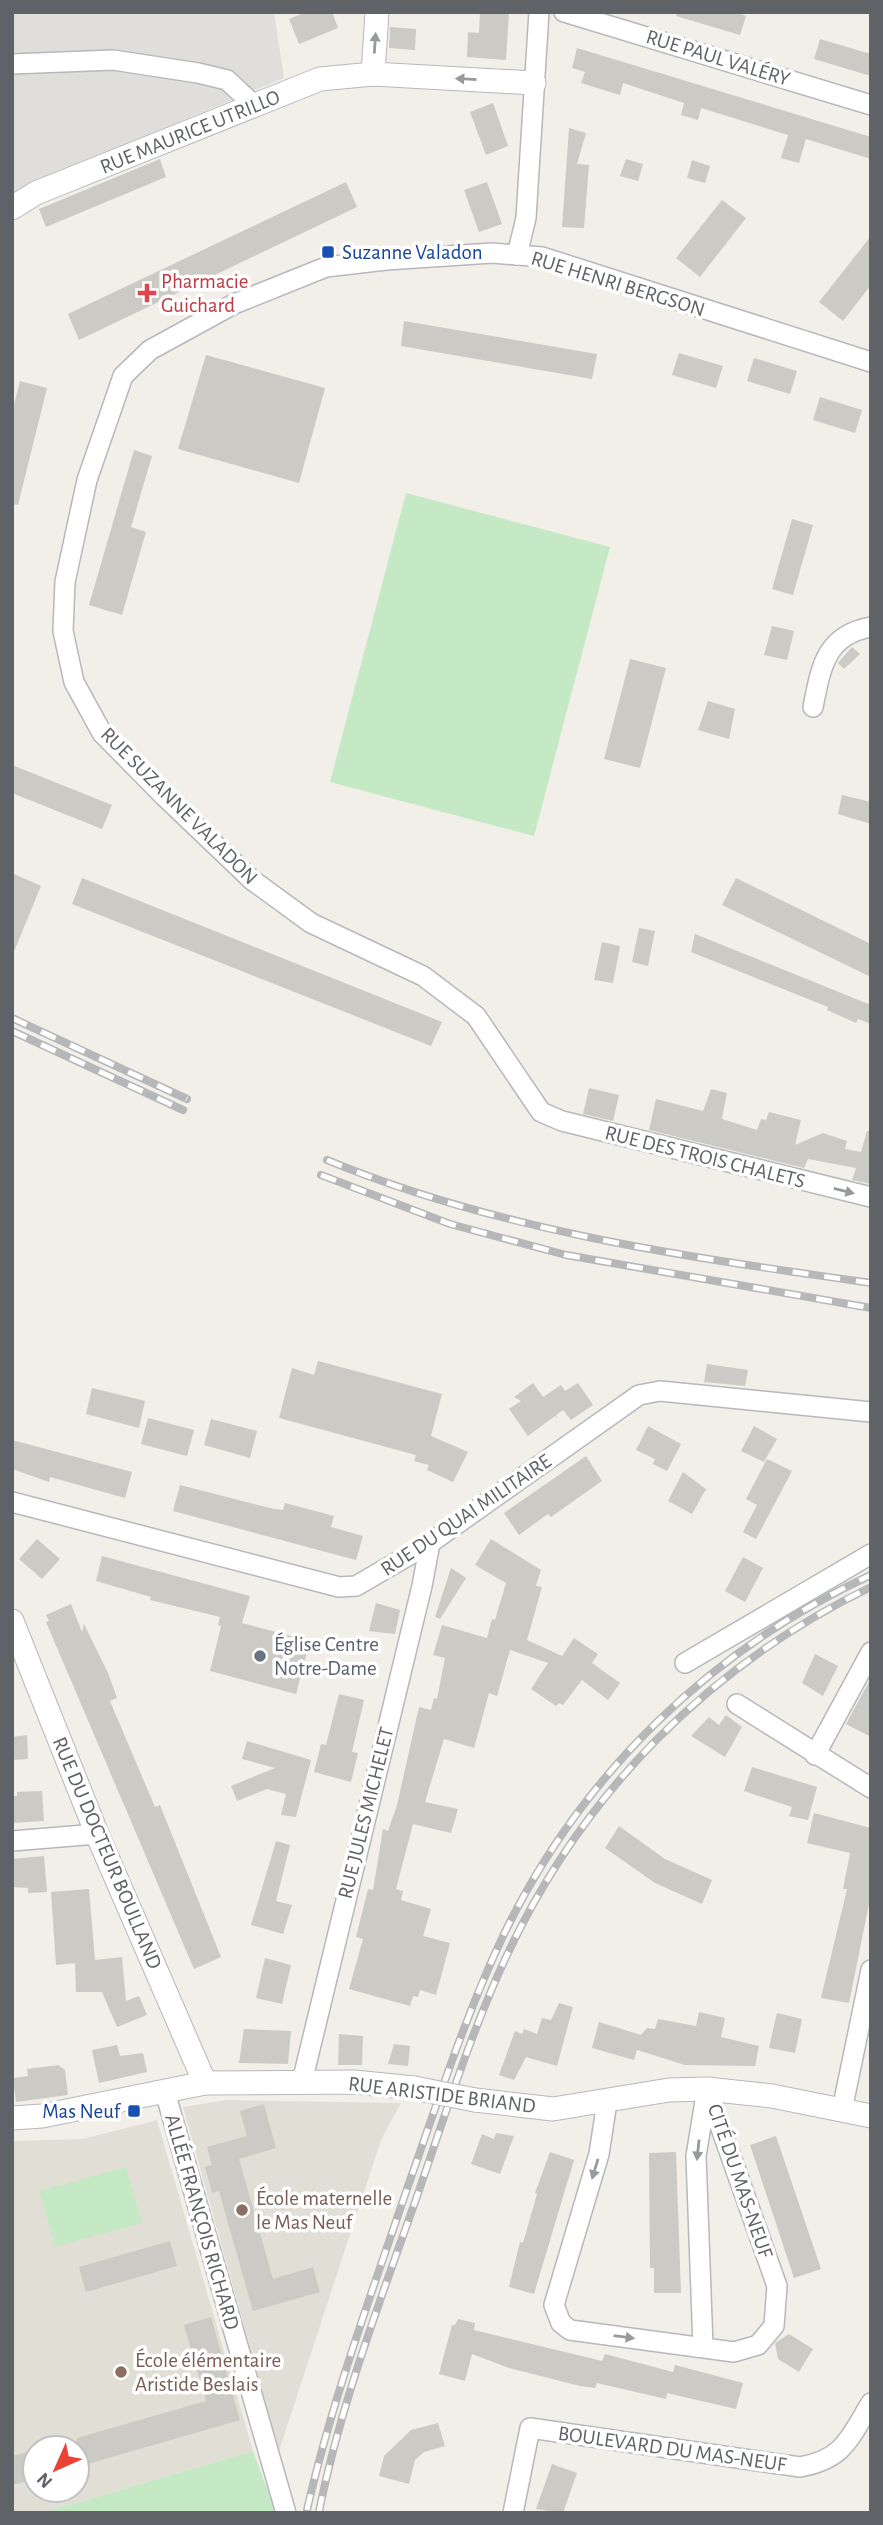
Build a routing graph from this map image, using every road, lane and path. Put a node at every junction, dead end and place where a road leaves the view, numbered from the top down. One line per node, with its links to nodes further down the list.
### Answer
1 (377, 12): 5 (street, one-way to 1)
2 (539, 12): 6 (street, RUE HENRI BERGSON)
3 (564, 12): 7 (street, RUE PAUL VALÉRY)
4 (12, 64): 8 (street)
5 (373, 74): 6 (street, RUE MAURICE UTRILLO, one-way to 5); 8 (street, RUE MAURICE UTRILLO)
6 (534, 83): 10 (street, RUE HENRI BERGSON)
7 (871, 105)
8 (255, 106): 9 (street, RUE MAURICE UTRILLO)
9 (12, 208)
10 (517, 255): 11 (street, RUE HENRI BERGSON); 14 (street, RUE SUZANNE VALADON)
11 (871, 362)
12 (871, 627): 13 (street)
13 (813, 707)
14 (541, 1112): 15 (street, RUE DES TROIS CHALETS, one-way to 15)
15 (871, 1197)
16 (871, 1412): 18 (street, RUE DU QUAI MILITAIRE)
17 (12, 1502): 18 (street, RUE DU QUAI MILITAIRE)
18 (430, 1543): 29 (street, RUE JULES MICHELET)
19 (871, 1554): 22 (street)
20 (12, 1621): 26 (street, RUE DU DOCTEUR BOULLAND)
21 (871, 1652): 24 (street)
22 (685, 1663)
23 (737, 1704): 24 (street)
24 (816, 1755): 25 (street)
25 (871, 1788)
26 (97, 1834): 27 (street); 30 (street, RUE DU DOCTEUR BOULLAND)
27 (12, 1841)
28 (871, 1970): 34 (street)
29 (302, 2082): 30 (street, RUE ARISTIDE BRIAND); 33 (street, RUE ARISTIDE BRIAND, bridge)
30 (205, 2083): 32 (street, RUE ARISTIDE BRIAND)
31 (707, 2089): 33 (street, RUE ARISTIDE BRIAND); 34 (street, RUE ARISTIDE BRIAND); 37 (street, CITÉ DU MAS-NEUF, one-way to 37); 37 (street, CITÉ DU MAS-NEUF)
32 (165, 2092): 36 (street, RUE ARISTIDE BRIAND); 39 (street, ALLÉE FRANÇOIS RICHARD)
33 (607, 2102): 37 (street, CITÉ DU MAS-NEUF, one-way to 37)
34 (842, 2110): 35 (street, RUE ARISTIDE BRIAND)
35 (871, 2116)
36 (12, 2118)
37 (703, 2347)
38 (871, 2403): 40 (street, BOULEVARD DU MAS-NEUF)
39 (286, 2513)
40 (513, 2513)

